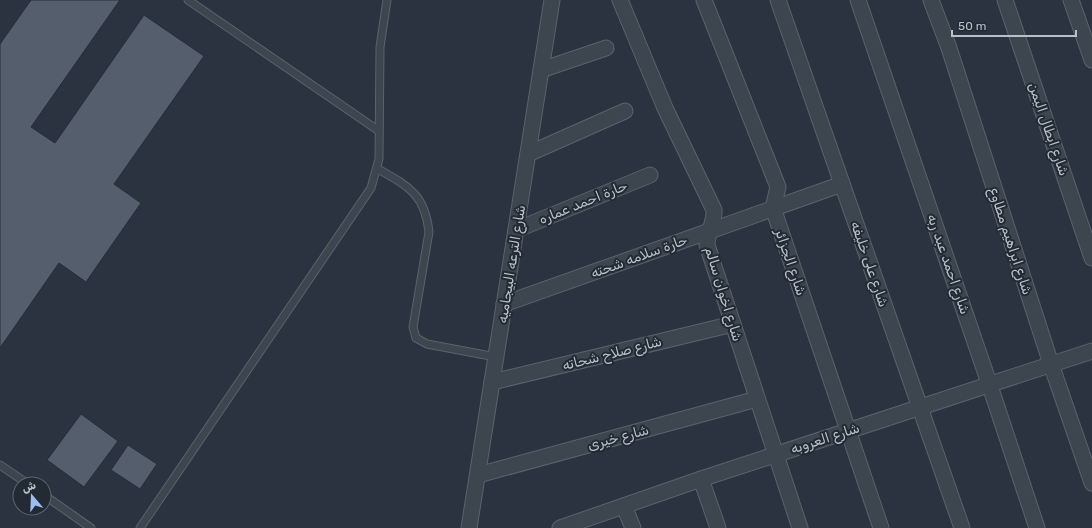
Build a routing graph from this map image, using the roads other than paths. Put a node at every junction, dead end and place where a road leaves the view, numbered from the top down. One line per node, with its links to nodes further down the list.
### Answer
1 (188, 0): 15 (lane)
2 (387, 0): 15 (lane)
3 (552, 0): 13 (street, شارع الترعه البيجاميه)
4 (620, 0): 22 (street, شارع اخوان سالم)
5 (704, 0): 20 (street)
6 (778, 0): 19 (street, شارع على خليفه)
7 (858, 0): 30 (street, شارع احمد عبد ربه)
8 (931, 0): 28 (street, شارع ابراهيم مطاوع)
9 (1005, 0): 23 (street, شارع ابطال اليمن)
10 (1071, 0): 12 (street)
11 (606, 48): 13 (street)
12 (1092, 60)
13 (541, 70): 16 (street, شارع الترعه البيجاميه)
14 (625, 110): 16 (street)
15 (380, 131): 17 (lane)
16 (528, 154): 21 (street, شارع الترعه البيجاميه)
17 (378, 169): 27 (lane); 43 (lane)
18 (650, 175): 21 (street, حارة احمد عماره)
19 (842, 184): 20 (street, حارة سلامه شحته); 32 (street, شارع على خليفه)
20 (773, 208): 22 (street, حارة سلامه شحته); 33 (street, شارع الجزائر)
21 (516, 230): 24 (street, شارع الترعه البيجاميه)
22 (708, 231): 24 (street, حارة سلامه شحته); 25 (street, شارع اخوان سالم)
23 (1092, 258)
24 (504, 304): 27 (street, شارع الترعه البيجاميه)
25 (732, 324): 29 (street, شارع صلاح شحاته); 31 (street, شارع اخوان سالم)
26 (1092, 351): 28 (street, شارع العروبه)
27 (496, 357): 29 (street, شارع الترعه البيجاميه)
28 (1051, 364): 30 (street, شارع العروبه); 39 (street, شارع ابراهيم مطاوع)
29 (492, 382): 36 (street, شارع الترعه البيجاميه)
30 (990, 383): 32 (street, شارع العروبه); 51 (street, شارع احمد عبد ربه)
31 (757, 399): 34 (street, شارع اخوان سالم); 36 (street, شارع خيرى)
32 (920, 407): 33 (street, شارع العروبه); 50 (street, شارع على خليفه)
33 (848, 430): 34 (street, شارع العروبه); 49 (street, شارع الجزائر)
34 (776, 454): 38 (street, شارع العروبه); 48 (street, شارع اخوان سالم)
35 (0, 465): 37 (lane)
36 (478, 475): 44 (street, شارع الترعه البيجاميه)
37 (16, 476)
38 (701, 479): 41 (street, شارع العروبه); 47 (street)
39 (1092, 483)
40 (52, 501): 42 (lane)
41 (624, 506): 45 (street, شارع العروبه); 46 (street)
42 (91, 528)
43 (140, 528)
44 (470, 528)
45 (560, 528)
46 (633, 528)
47 (718, 528)
48 (800, 528)
49 (881, 528)
50 (962, 528)
51 (1037, 528)

